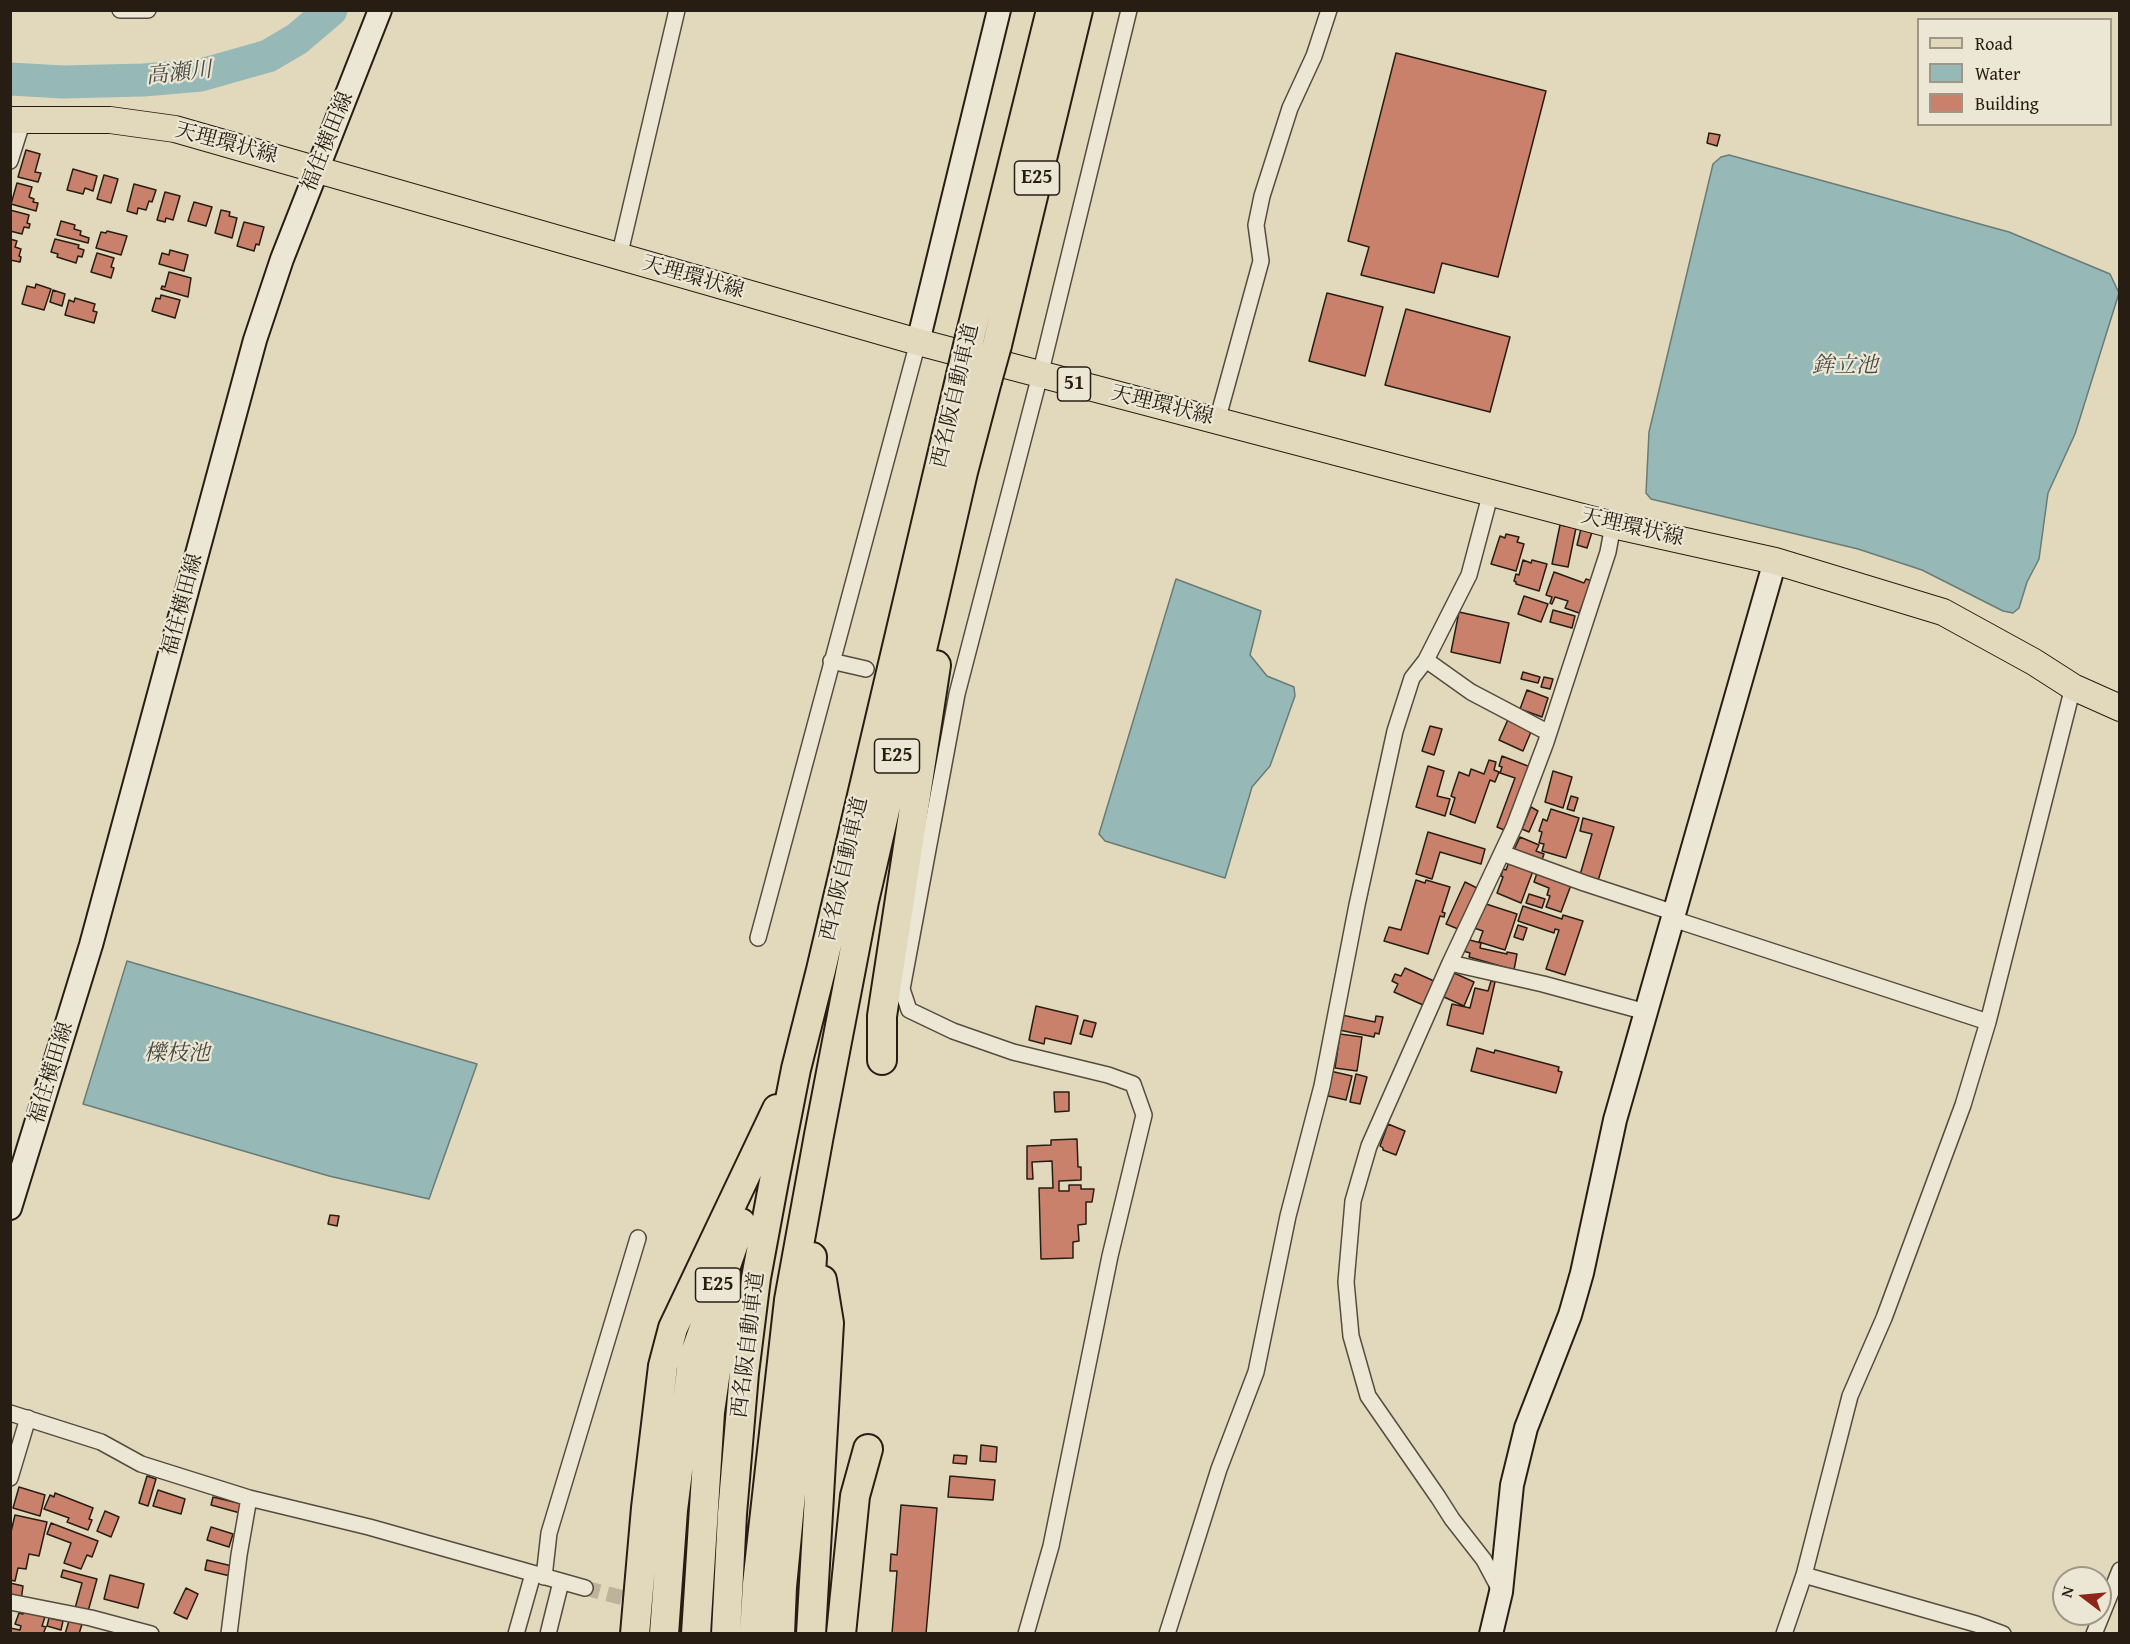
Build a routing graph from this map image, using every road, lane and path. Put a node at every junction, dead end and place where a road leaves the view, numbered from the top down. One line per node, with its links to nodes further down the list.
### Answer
1 (120, 10): 9 (street)
2 (380, 10): 12 (street, 福住横田線)
3 (677, 10): 13 (street)
4 (999, 10): 15 (street)
5 (1051, 10): 14 (highway, 西名阪自動車道 / E25)
6 (1078, 10): 14 (highway, 西名阪自動車道 / E25)
7 (1129, 10): 16 (street)
8 (1329, 10): 18 (street)
9 (145, 11)
10 (17, 120): 11 (street); 12 (main road, 天理環状線 / 51)
11 (10, 161)
12 (316, 170): 13 (main road, 天理環状線 / 51); 38 (street, 福住横田線)
13 (619, 257): 15 (main road, 天理環状線 / 51)
14 (984, 341): 17 (highway, 西名阪自動車道 / E25, bridge)
15 (918, 342): 16 (main road, 天理環状線 / 51); 24 (street)
16 (1041, 375): 18 (main road, 天理環状線 / 51); 74 (street)
17 (974, 378): 19 (highway, 西名阪自動車道 / E25); 36 (highway, 西名阪自動車道 / E25)
18 (1217, 421): 20 (main road, 天理環状線 / 51)
19 (963, 472): 35 (highway); 37 (highway, 西名阪自動車道 / E25)
20 (1491, 492): 21 (main road, 天理環状線 / 51); 23 (street)
21 (1613, 525): 22 (main road, 天理環状線 / 51); 28 (street)
22 (1775, 561): 26 (main road, 天理環状線 / 51); 30 (street)
23 (1426, 660): 28 (street); 75 (street)
24 (831, 661): 25 (street); 31 (street)
25 (866, 669)
26 (2073, 687): 27 (main road, 天理環状線 / 51); 34 (street)
27 (2120, 708)
28 (1549, 733): 29 (street)
29 (1502, 853): 30 (street); 32 (street)
30 (1674, 916): 33 (street); 34 (street)
31 (758, 938)
32 (1450, 963): 33 (street); 51 (street)
33 (1646, 1012): 51 (street)
34 (1988, 1022): 48 (street)
35 (882, 1060)
36 (796, 1069): 59 (highway); 60 (highway); 61 (highway, E25); 62 (highway, E25); 63 (highway, E25); 64 (highway, E25); 65 (highway, 西名阪自動車道 / E25)
37 (819, 1135): 39 (highway, E25); 66 (highway, 西名阪自動車道 / E25); 67 (highway, E25); 68 (highway, E25)
38 (10, 1208)
39 (816, 1237): 41 (highway, E25); 69 (highway, E25)
40 (638, 1238): 47 (street)
41 (829, 1323): 70 (highway, E25); 71 (highway, E25)
42 (10, 1413): 43 (street)
43 (28, 1418): 44 (street); 45 (street)
44 (10, 1478)
45 (249, 1498): 47 (street); 56 (street)
46 (2120, 1570): 79 (street)
47 (538, 1575): 49 (street); 57 (street)
48 (1804, 1575): 77 (street); 78 (street)
49 (561, 1582): 50 (street); 58 (street)
50 (585, 1588)
51 (1501, 1592): 76 (street)
52 (10, 1602): 53 (street)
53 (91, 1618): 54 (street); 55 (street)
54 (86, 1634)
55 (151, 1634)
56 (229, 1634)
57 (516, 1634)
58 (548, 1634)
59 (635, 1634)
60 (643, 1634)
61 (664, 1634)
62 (679, 1634)
63 (696, 1634)
64 (711, 1634)
65 (726, 1634)
66 (754, 1634)
67 (767, 1634)
68 (780, 1634)
69 (795, 1634)
70 (811, 1634)
71 (823, 1634)
72 (840, 1634): 73 (highway)
73 (856, 1634)
74 (1026, 1634)
75 (1167, 1634)
76 (1491, 1634)
77 (1784, 1634)
78 (2003, 1634)
79 (2094, 1634)

